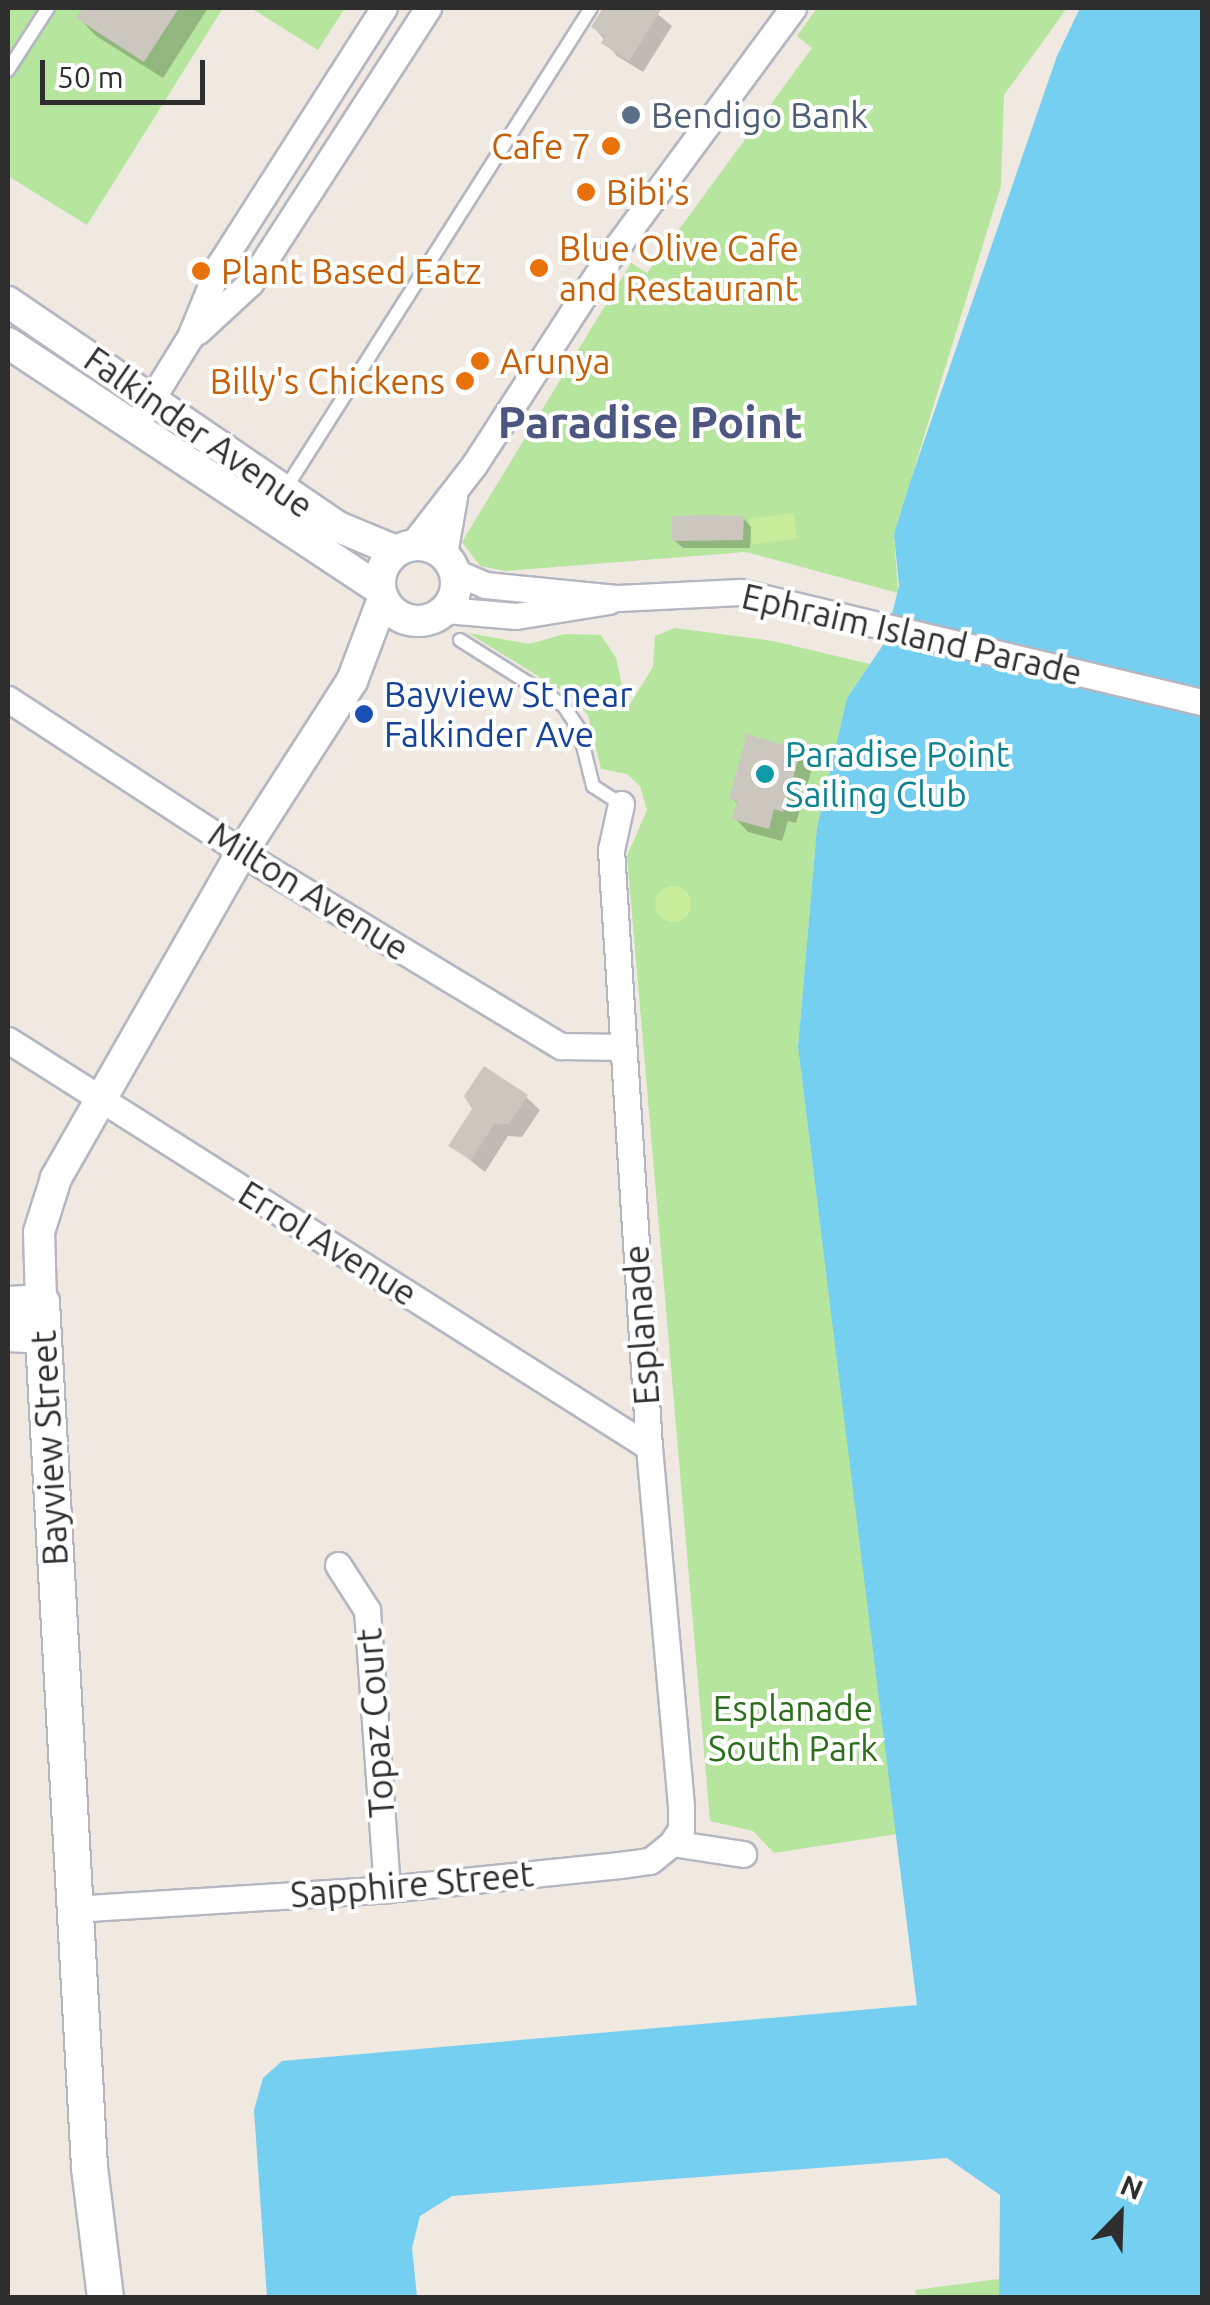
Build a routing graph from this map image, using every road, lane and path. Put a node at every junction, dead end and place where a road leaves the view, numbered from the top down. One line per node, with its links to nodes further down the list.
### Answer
1 (48, 8): 6 (lane)
2 (384, 8): 7 (street)
3 (428, 8): 8 (street)
4 (591, 8): 15 (lane)
5 (793, 8): 14 (street)
6 (8, 70)
7 (214, 280): 8 (street); 10 (street)
8 (237, 295): 10 (street)
9 (20, 310): 11 (street); 12 (street, Falkinder Avenue)
10 (190, 337): 12 (street)
11 (9, 349): 13 (street, Falkinder Avenue)
12 (153, 398): 13 (street); 15 (street, Falkinder Avenue)
13 (135, 424): 15 (street, Falkinder Avenue)
14 (455, 492): 16 (street); 17 (street)
15 (278, 501): 16 (street, Falkinder Avenue); 18 (street, Falkinder Avenue)
16 (404, 548): 17 (street); 18 (street)
17 (450, 563): 19 (street, Ephraim Island Parade); 20 (street)
18 (381, 594): 21 (street); 23 (street, Bayview Street)
19 (618, 598): 20 (street, Ephraim Island Parade); 25 (street, Ephraim Island Parade)
20 (446, 610): 21 (street)
21 (415, 621): 23 (street, Bayview Street)
22 (460, 640): 26 (lane)
23 (352, 681): 27 (street, Bayview Street)
24 (8, 699): 27 (street, Milton Avenue)
25 (1202, 702)
26 (621, 804): 29 (street, Esplanade)
27 (244, 849): 29 (street, Milton Avenue); 30 (street, Bayview Street)
28 (8, 1040): 30 (street, Errol Avenue)
29 (623, 1047): 32 (street, Esplanade)
30 (100, 1098): 31 (street, Bayview Street); 32 (street, Errol Avenue)
31 (25, 1319): 37 (main road, Bayview Street)
32 (648, 1446): 34 (street, Esplanade)
33 (338, 1565): 36 (street, Topaz Court)
34 (672, 1842): 35 (street); 36 (street, Sapphire Street)
35 (743, 1854)
36 (386, 1889): 37 (street, Sapphire Street)
37 (73, 1909): 38 (main road, Bayview Street)
38 (106, 2298)

